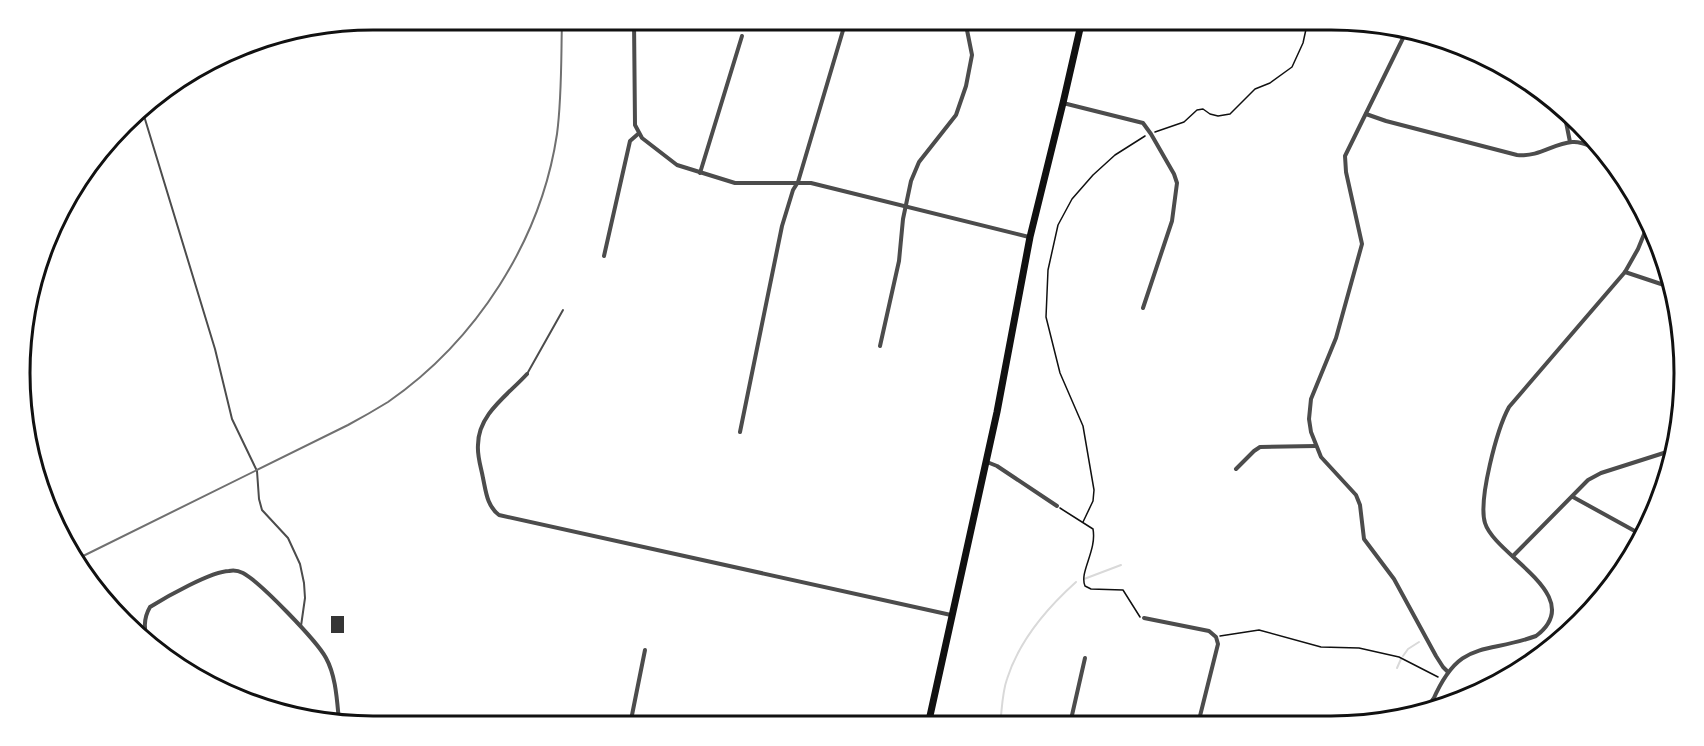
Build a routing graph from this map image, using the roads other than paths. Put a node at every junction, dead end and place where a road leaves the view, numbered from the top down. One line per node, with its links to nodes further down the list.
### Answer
1 (634, 30): 11 (street)
2 (843, 30): 15 (street)
3 (967, 30): 16 (street)
4 (1080, 30): 7 (highway)
5 (742, 36): 14 (street)
6 (1403, 38): 8 (street)
7 (1064, 102): 18 (highway); 22 (street)
8 (1366, 114): 12 (street); 27 (street)
9 (144, 117): 37 (lane)
10 (1566, 123): 12 (street)
11 (638, 134): 14 (street); 19 (street)
12 (1570, 142): 13 (street)
13 (1588, 146)
14 (700, 173): 15 (street)
15 (798, 182): 16 (street); 26 (street)
16 (905, 206): 18 (street); 24 (street)
17 (1644, 233): 20 (street)
18 (1030, 237): 29 (highway)
19 (604, 256)
20 (1625, 273): 21 (street); 34 (street)
21 (1662, 284)
22 (1143, 308)
23 (563, 310): 25 (lane)
24 (880, 346)
25 (527, 374): 35 (street)
26 (740, 432)
27 (1316, 446): 30 (street); 41 (street)
28 (1664, 453): 31 (street)
29 (985, 461): 32 (street); 35 (highway)
30 (1236, 469)
31 (1573, 497): 33 (street); 34 (street)
32 (1057, 506)
33 (1635, 531)
34 (1513, 556): 41 (street)
35 (952, 616): 45 (highway)
36 (1144, 618): 47 (street)
37 (301, 627): 38 (street); 43 (street)
38 (144, 628)
39 (645, 650): 44 (street)
40 (1085, 658): 46 (street)
41 (1448, 672): 42 (street)
42 (1433, 700)
43 (338, 714)
44 (633, 716)
45 (930, 716)
46 (1072, 716)
47 (1200, 716)

